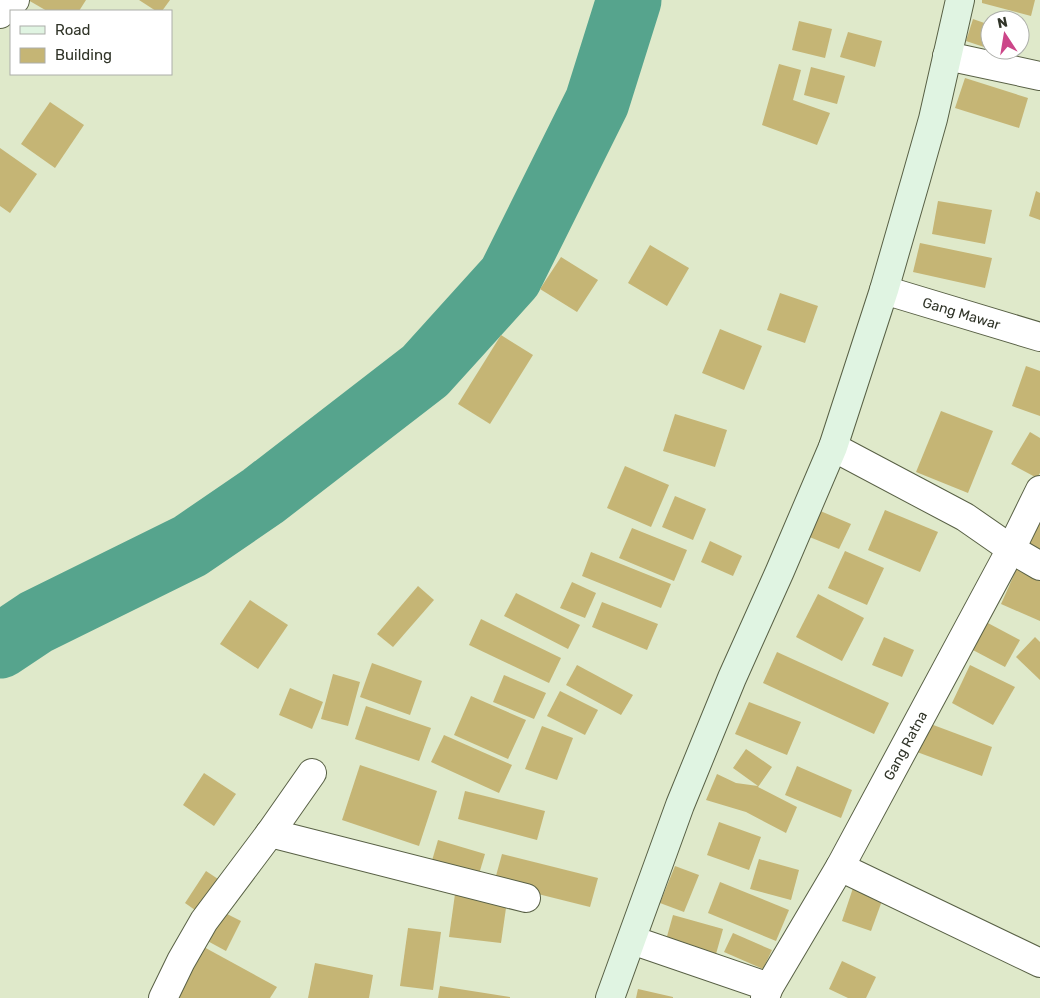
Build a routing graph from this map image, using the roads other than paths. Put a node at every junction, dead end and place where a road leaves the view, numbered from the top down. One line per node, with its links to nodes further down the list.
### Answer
1 (15, 0): 3 (street)
2 (960, 0): 4 (street)
3 (0, 14)
4 (947, 56): 5 (street); 6 (street)
5 (1040, 76)
6 (884, 290): 7 (street, Gang Mawar); 8 (street)
7 (1040, 336)
8 (833, 447): 10 (street); 16 (street)
9 (1040, 490): 10 (street, Gang Ratna)
10 (1010, 549): 11 (street); 14 (street, Gang Ratna)
11 (1040, 566)
12 (312, 773): 13 (street)
13 (270, 833): 15 (street); 19 (street)
14 (840, 867): 17 (street); 18 (street, Gang Ratna)
15 (526, 898)
16 (632, 940): 18 (street); 20 (street)
17 (1040, 962)
18 (767, 993)
19 (163, 998)
20 (610, 998)

